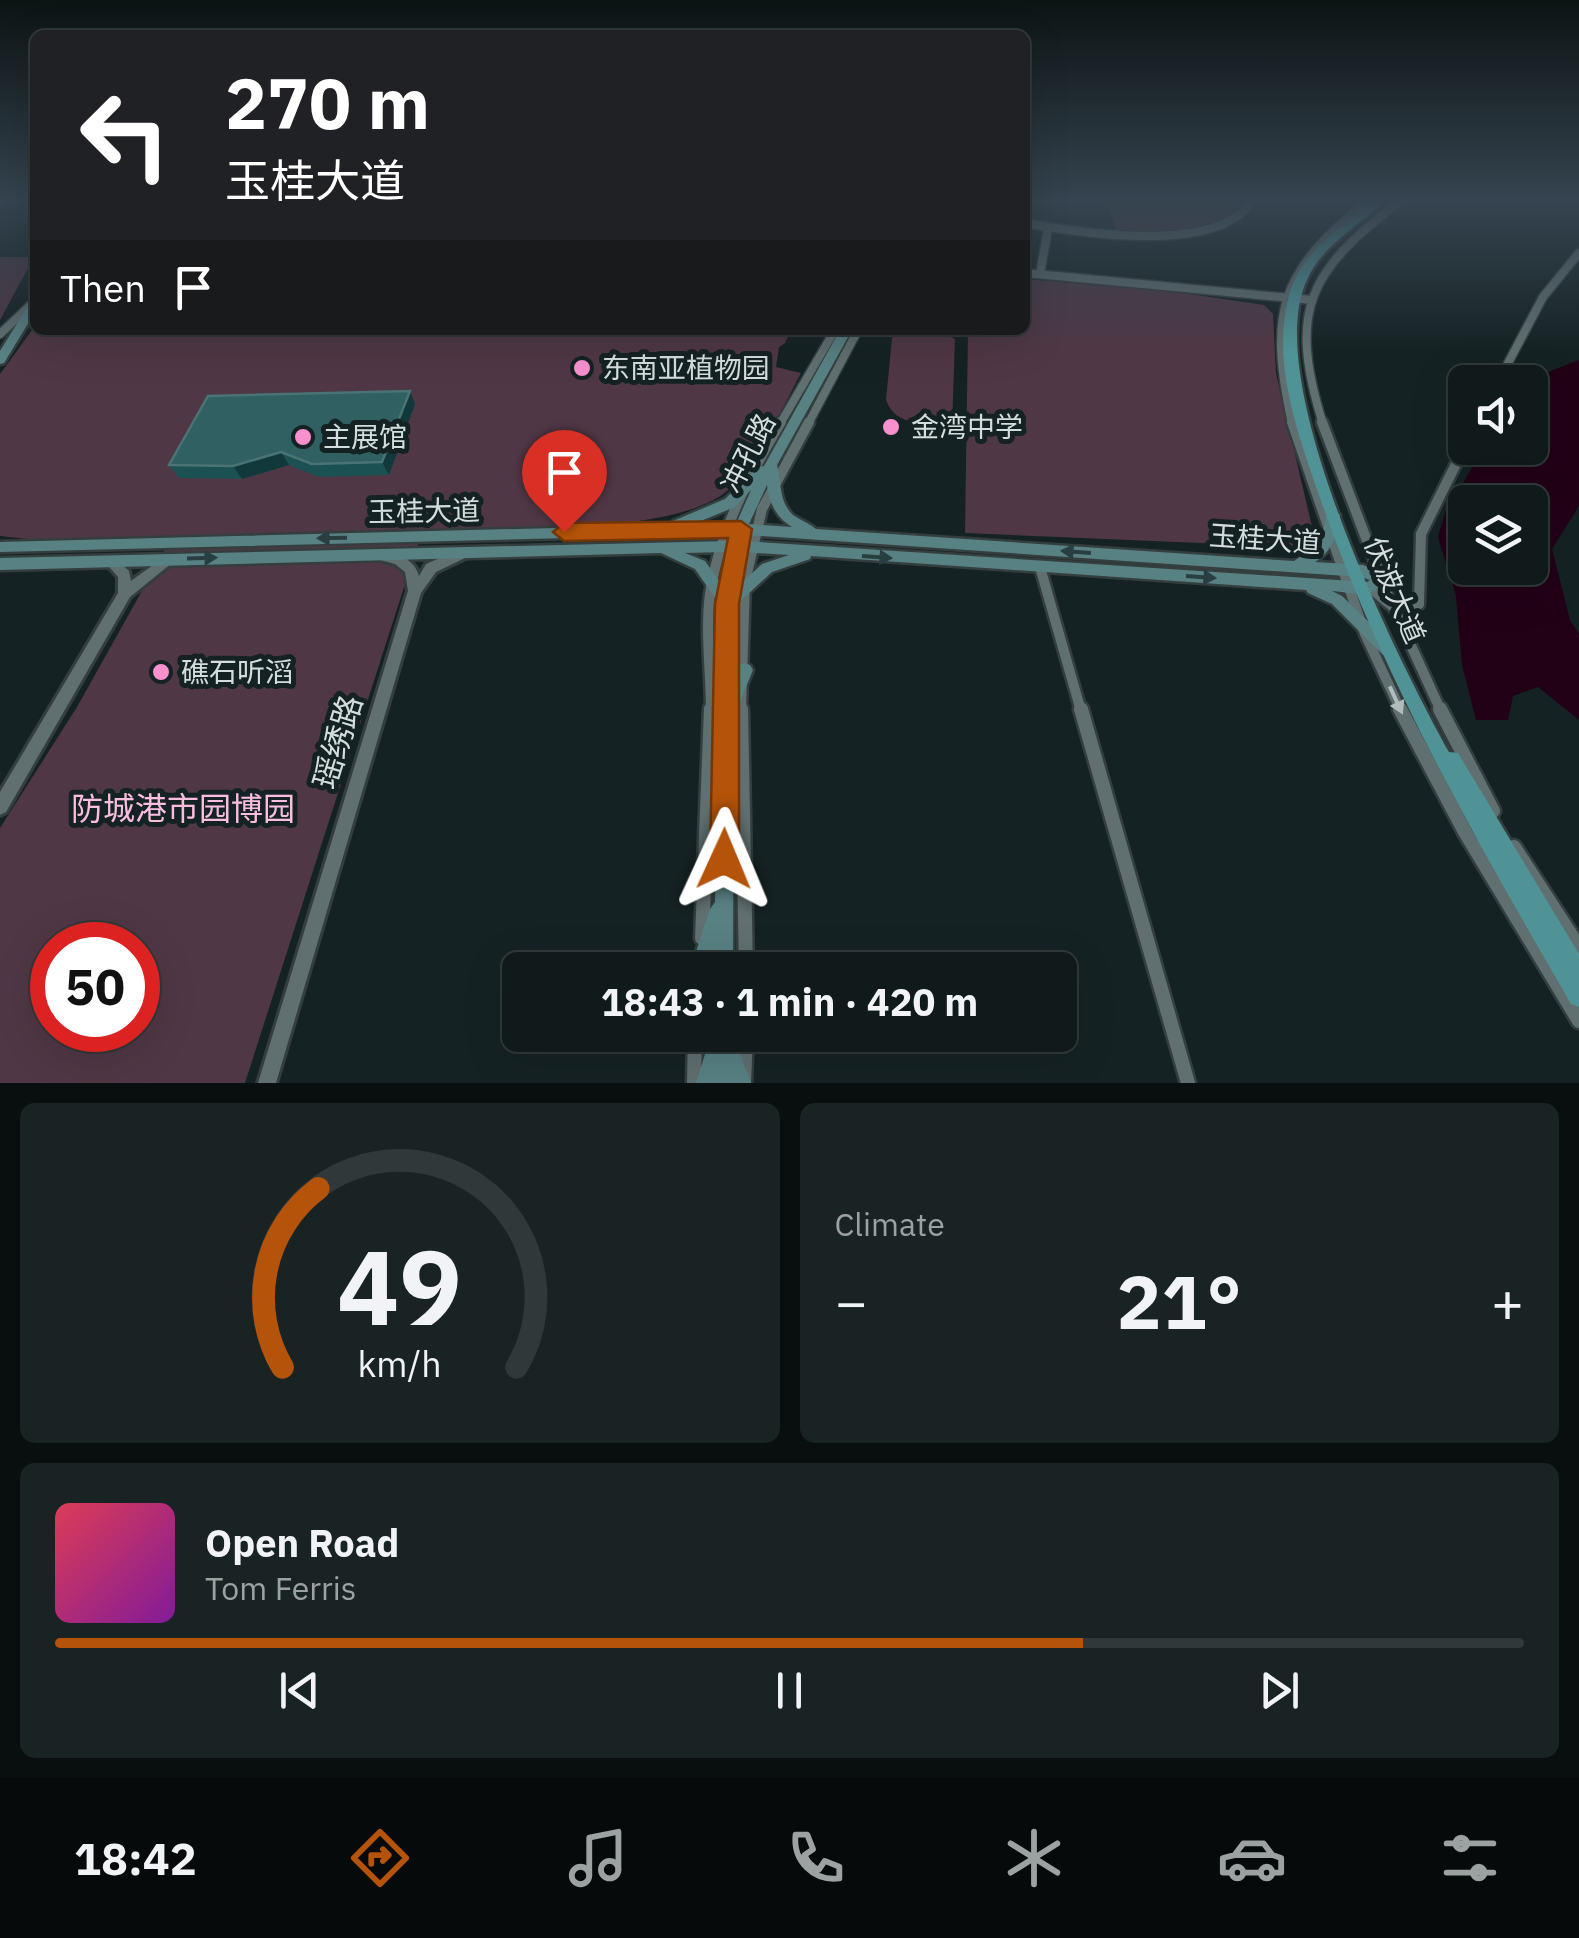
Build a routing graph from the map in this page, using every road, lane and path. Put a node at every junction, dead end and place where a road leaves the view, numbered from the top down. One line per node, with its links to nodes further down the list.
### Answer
1 (1044, 252): 7 (street)
2 (1317, 252): 8 (main road, 伏波大道)
3 (1331, 252): 8 (main road, 伏波大道)
4 (1342, 252): 8 (street)
5 (1579, 253): 18 (street)
6 (1030, 273): 7 (street)
7 (1040, 274): 8 (street)
8 (1299, 297): 21 (main road, 伏波大道); 44 (main road, 伏波大道)
9 (30, 307): 11 (street)
10 (30, 310): 16 (main road)
11 (0, 334)
12 (833, 335): 17 (street)
13 (844, 335): 15 (main road, 冲孔路)
14 (855, 335): 23 (street)
15 (838, 346): 17 (main road); 19 (main road, 冲孔路)
16 (0, 360)
17 (817, 361): 22 (street)
18 (1507, 365)
19 (774, 459): 22 (main road); 23 (main road); 25 (main road, 冲孔路)
20 (1456, 465): 51 (street)
21 (1313, 469): 24 (main road, 伏波大道); 28 (street)
22 (745, 489): 25 (street); 30 (main road)
23 (772, 492): 25 (street); 27 (main road)
24 (1333, 515): 28 (main road); 44 (main road, 伏波大道)
25 (742, 530): 27 (main road, 玉桂大道); 30 (main road, 玉桂大道); 33 (main road, 冲孔路)
26 (537, 533): 29 (main road, 玉桂大道); 30 (main road, 玉桂大道); 34 (main road)
27 (828, 535): 42 (main road, 玉桂大道, one-way to 27)
28 (1330, 536): 42 (main road); 44 (street)
29 (379, 537): 31 (main road, 玉桂大道, one-way to 31); 37 (main road)
30 (655, 538): 33 (main road, 玉桂大道); 34 (main road, 玉桂大道); 45 (main road)
31 (33, 546): 32 (main road, 玉桂大道); 40 (main road)
32 (0, 547)
33 (737, 547): 36 (main road, 玉桂大道); 45 (street); 47 (street); 50 (main road, 冲孔路)
34 (534, 550): 35 (main road, 玉桂大道)
35 (467, 551): 37 (main road, 玉桂大道); 48 (street)
36 (815, 552): 43 (main road, 玉桂大道, one-way to 43); 47 (main road)
37 (375, 554): 38 (main road, 玉桂大道, one-way to 37); 48 (street)
38 (168, 559): 39 (main road, 玉桂大道); 49 (street)
39 (110, 561): 40 (main road, 玉桂大道); 49 (street)
40 (22, 563): 41 (main road, 玉桂大道)
41 (0, 564)
42 (1281, 565): 44 (main road, 玉桂大道)
43 (1040, 567): 46 (main road, 玉桂大道, one-way to 46); 76 (street)
44 (1360, 579): 46 (main road, 玉桂大道); 51 (street); 52 (street); 53 (main road, 伏波大道); 63 (main road, 伏波大道)
45 (714, 583): 50 (main road); 59 (street)
46 (1288, 583): 52 (main road)
47 (746, 588): 50 (main road); 54 (street)
48 (414, 590): 71 (street, 瑶绣路)
49 (124, 593): 56 (street)
50 (727, 604): 55 (main road, 冲孔路)
51 (1392, 606): 58 (street)
52 (1362, 622): 53 (main road); 65 (street, one-way to 65)
53 (1388, 651): 63 (main road, 伏波大道)
54 (745, 670): 55 (main road); 62 (street)
55 (726, 720): 57 (main road, 冲孔路)
56 (0, 807)
57 (724, 894): 60 (main road); 61 (main road, 冲孔路)
58 (1579, 947)
59 (701, 952)
60 (705, 952)
61 (723, 952)
62 (746, 952)
63 (1577, 985): 64 (main road)
64 (1579, 1010)
65 (1579, 1021)
66 (695, 1052): 72 (street)
67 (716, 1052): 73 (main road)
68 (722, 1052): 74 (main road)
69 (729, 1052): 75 (main road)
70 (745, 1052): 75 (street)
71 (267, 1083)
72 (694, 1083)
73 (706, 1083)
74 (722, 1083)
75 (742, 1083)
76 (1188, 1083)

